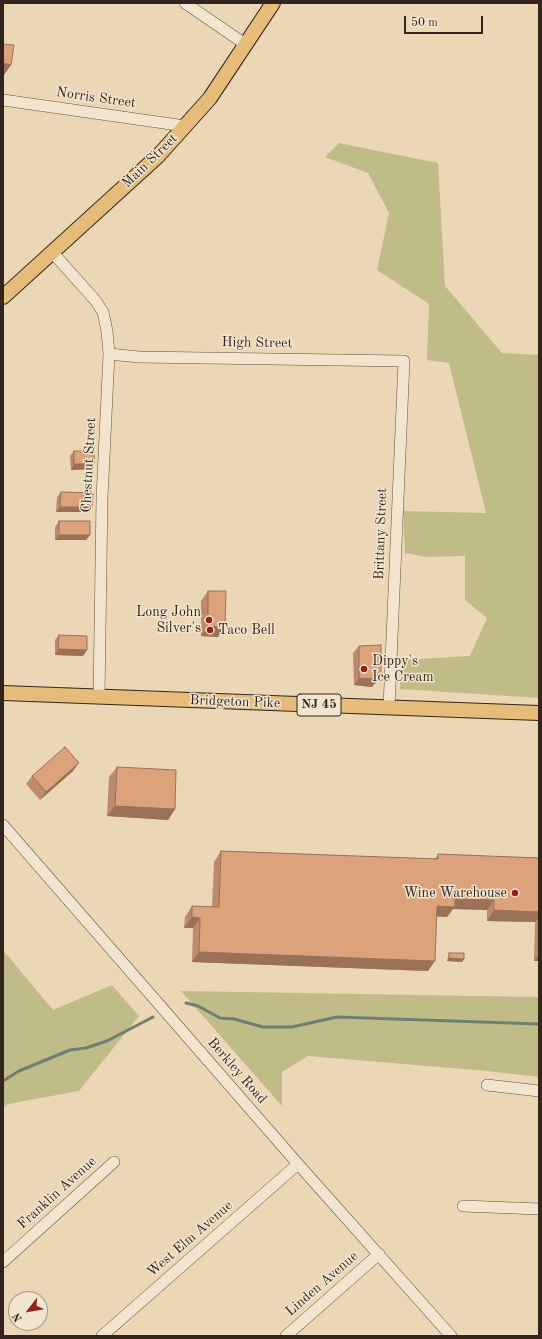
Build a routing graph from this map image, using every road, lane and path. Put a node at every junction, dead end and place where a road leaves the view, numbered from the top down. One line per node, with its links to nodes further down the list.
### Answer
1 (185, 3): 3 (street)
2 (273, 3): 3 (main road, Main Street)
3 (245, 44): 5 (main road, Main Street)
4 (3, 100): 5 (street, Norris Street)
5 (185, 126): 6 (main road, Main Street)
6 (53, 253): 7 (main road, Main Street); 8 (street, Chestnut Street)
7 (3, 298)
8 (109, 354): 9 (street, High Street); 11 (street, Chestnut Street)
9 (404, 361): 12 (street, Brittany Street)
10 (3, 693): 11 (main road, Bridgeton Pike / NJ 45)
11 (99, 696): 12 (main road, Bridgeton Pike / NJ 45)
12 (389, 708): 13 (main road, Bridgeton Pike / NJ 45)
13 (539, 713)
14 (3, 825): 18 (street, Berkley Road)
15 (487, 1085): 16 (street)
16 (539, 1091)
17 (114, 1162): 22 (street, Franklin Avenue)
18 (298, 1164): 21 (street, Berkley Road); 23 (street, West Elm Avenue)
19 (463, 1206): 20 (street)
20 (539, 1210)
21 (379, 1254): 24 (street, Linden Avenue); 25 (street, Berkley Road)
22 (3, 1262)
23 (102, 1336)
24 (286, 1336)
25 (450, 1336)

